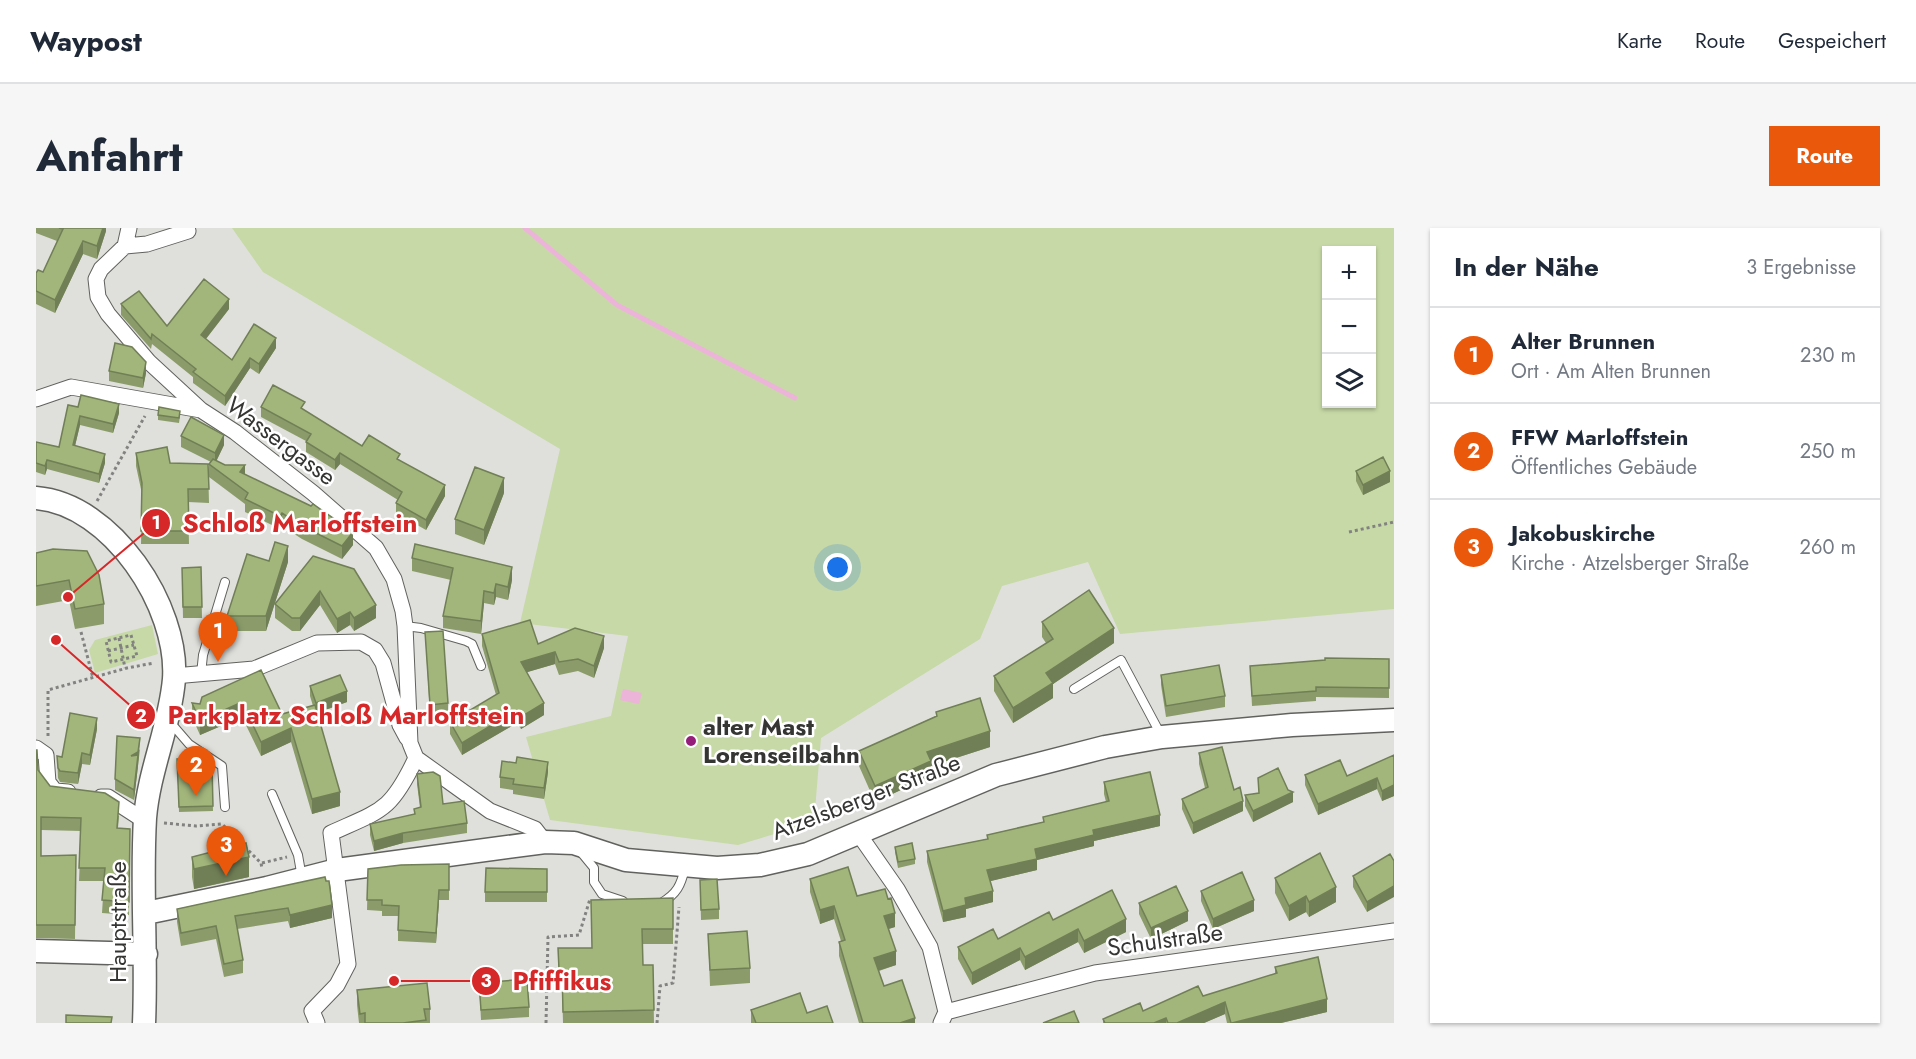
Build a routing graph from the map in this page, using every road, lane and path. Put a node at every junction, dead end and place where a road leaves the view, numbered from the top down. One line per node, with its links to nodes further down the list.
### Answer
1 (129, 228): 3 (street)
2 (188, 231): 3 (street)
3 (125, 246): 6 (street, Wassergasse)
4 (36, 399): 5 (street, Wassergasse)
5 (153, 401): 6 (street, Wassergasse); 8 (path)
6 (201, 410): 12 (street, Wassergasse)
7 (36, 498): 8 (street, Hauptstraße)
8 (88, 516): 23 (street, Hauptstraße)
9 (1394, 522): 10 (path)
10 (1349, 532)
11 (225, 582): 22 (lane)
12 (405, 626): 20 (lane); 29 (street, Wassergasse)
13 (81, 632): 24 (path)
14 (118, 638): 15 (path); 16 (path); 17 (path)
15 (134, 645): 16 (path); 18 (path)
16 (121, 648): 17 (path); 18 (path)
17 (108, 651): 18 (path)
18 (124, 659): 21 (path)
19 (154, 663): 21 (path)
20 (481, 666)
21 (126, 668): 24 (path)
22 (201, 674): 23 (street); 29 (street)
23 (174, 676): 26 (street, Hauptstraße)
24 (93, 678): 30 (path)
25 (1074, 689): 28 (lane)
26 (167, 719): 33 (lane); 34 (street, Hauptstraße)
27 (1394, 720): 28 (street, Atzelsberger Straße)
28 (1162, 737): 35 (street, Atzelsberger Straße)
29 (410, 743): 31 (street, Wassergasse)
30 (41, 752): 34 (street)
31 (416, 758): 36 (street); 39 (street)
32 (272, 794): 40 (lane)
33 (225, 807)
34 (145, 820): 41 (path); 46 (street, Hauptstraße)
35 (858, 833): 38 (street, Atzelsberger Straße); 50 (street)
36 (545, 842): 37 (street, Atzelsberger Straße); 39 (street, Atzelsberger Straße)
37 (574, 843): 38 (street, Atzelsberger Straße); 42 (lane)
38 (685, 866): 43 (lane)
39 (337, 870): 40 (street, Atzelsberger Straße); 52 (street)
40 (302, 879): 41 (street, Atzelsberger Straße)
41 (267, 888): 46 (street, Atzelsberger Straße)
42 (598, 888): 44 (lane); 53 (path)
43 (678, 890): 45 (lane); 54 (path)
44 (638, 903)
45 (649, 903)
46 (146, 913): 49 (street, Hauptstraße)
47 (1394, 931): 50 (street, Schulstraße)
48 (36, 951): 49 (street)
49 (146, 954): 51 (street, Hauptstraße)
50 (943, 1017)
51 (144, 1023)
52 (317, 1023)
53 (546, 1023)
54 (657, 1023)

